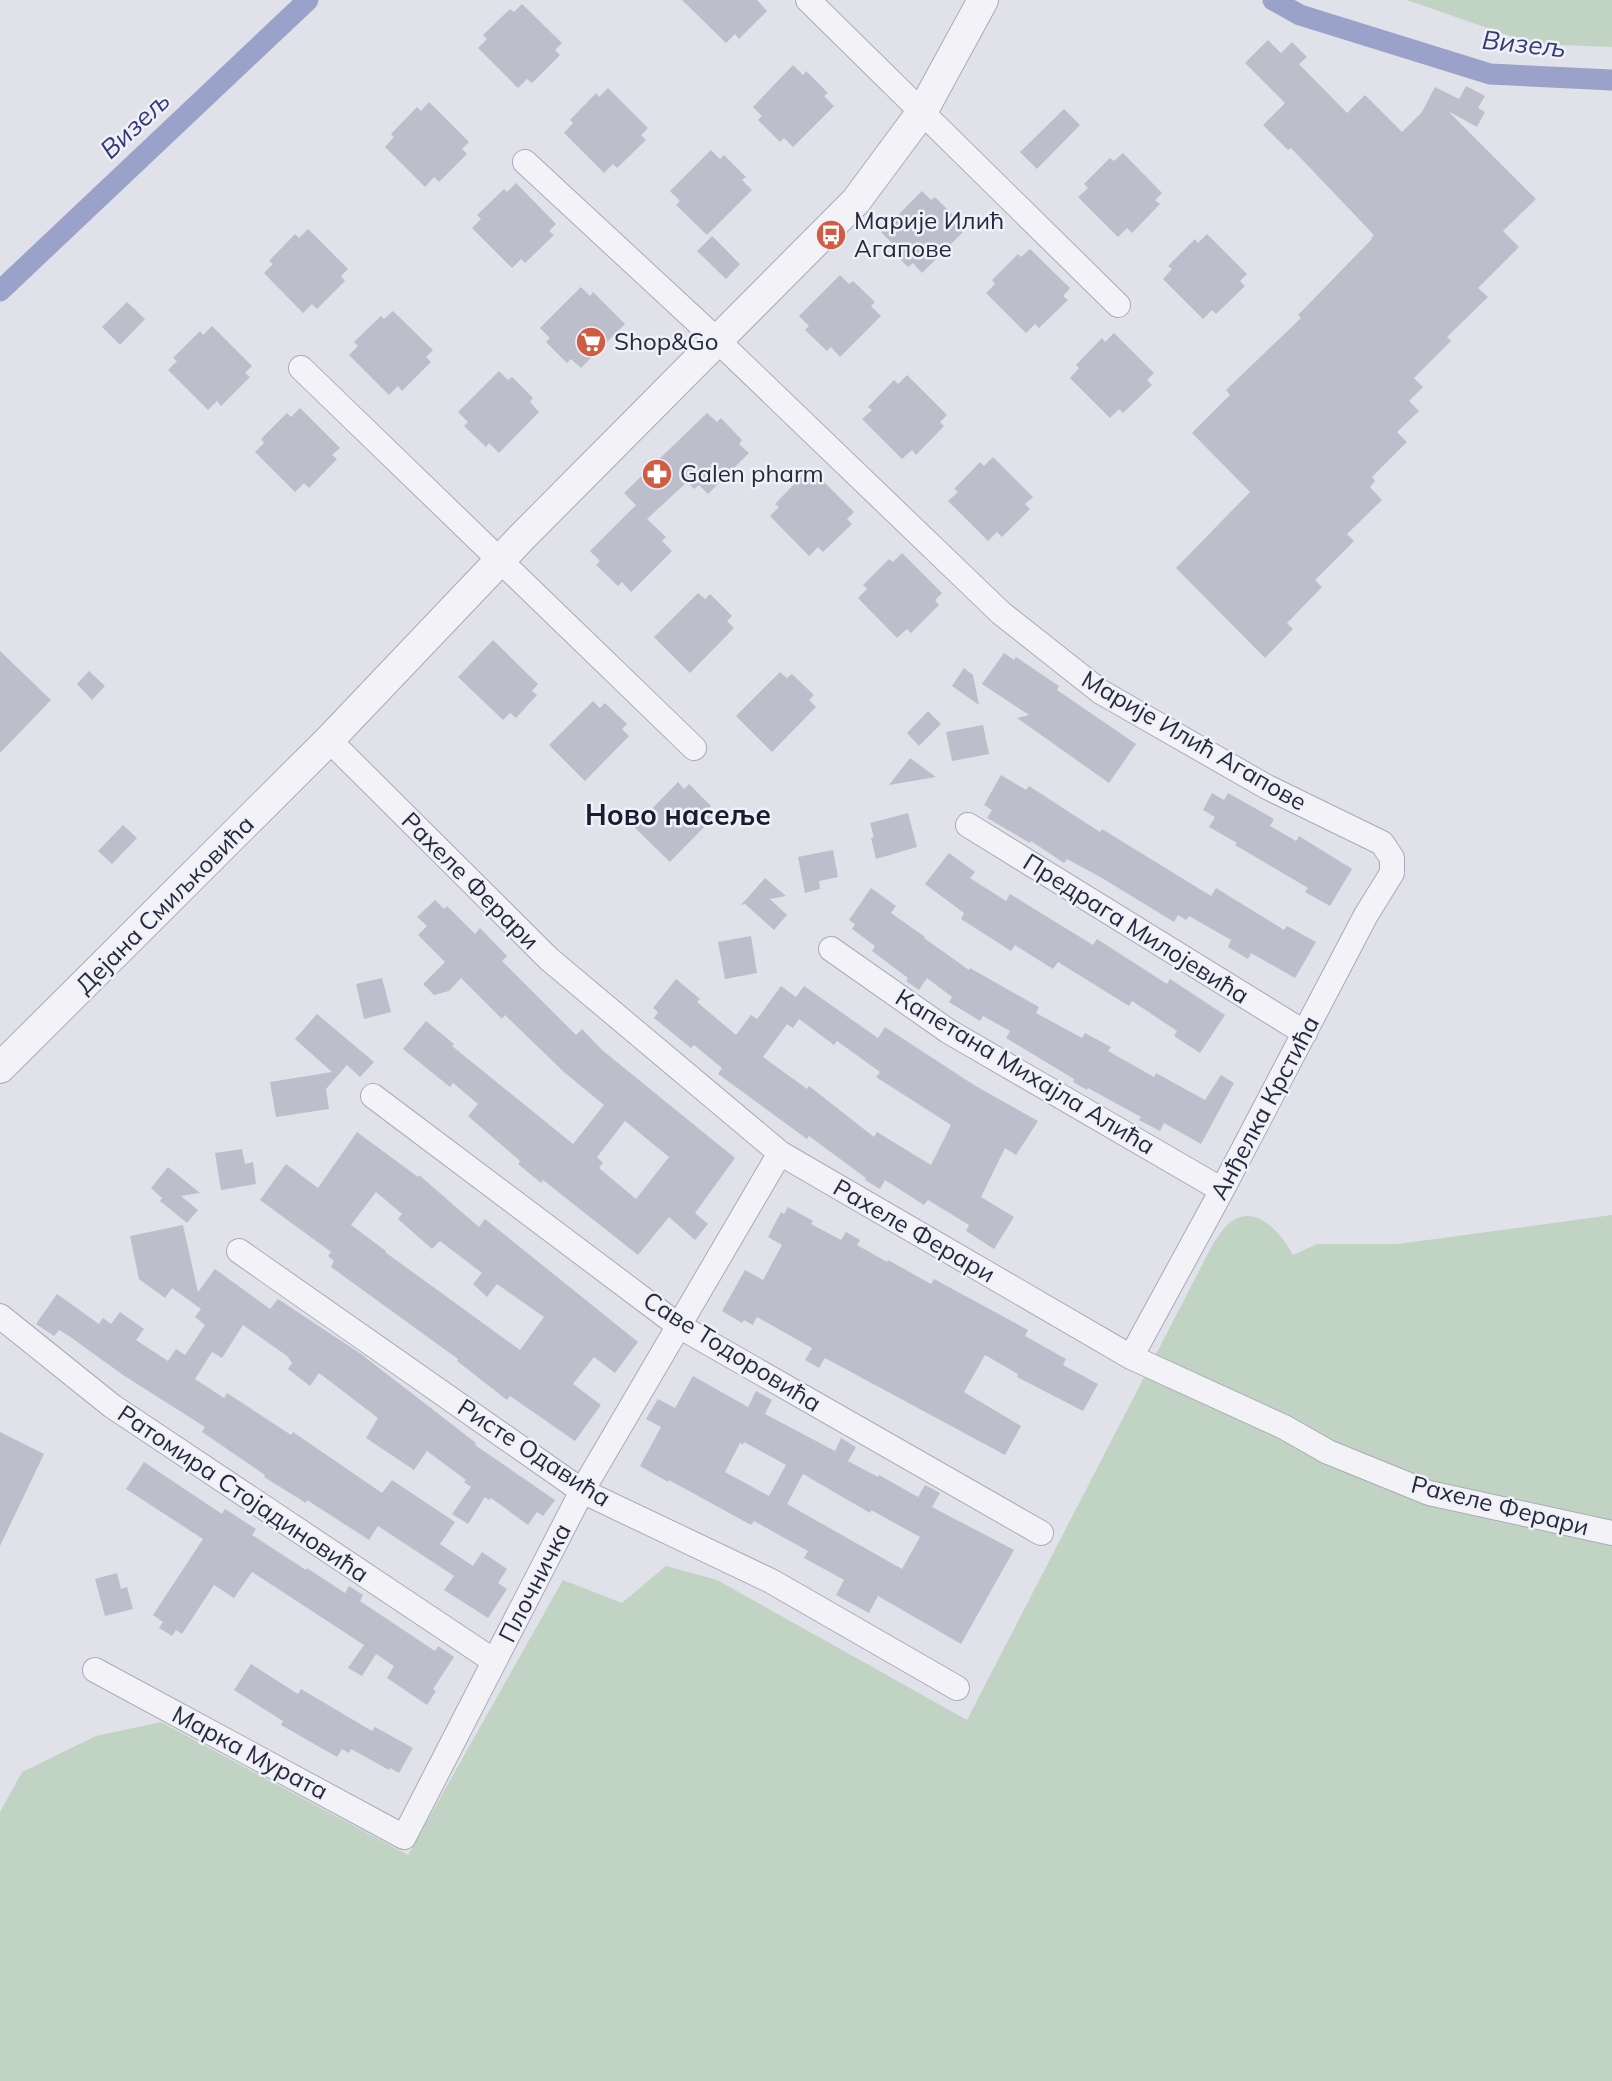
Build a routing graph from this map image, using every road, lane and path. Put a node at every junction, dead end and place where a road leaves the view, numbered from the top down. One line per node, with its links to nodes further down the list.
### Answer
1 (808, 0): 3 (street)
2 (983, 0): 3 (street, Дејана Смиљковића)
3 (922, 112): 5 (street); 6 (street, Дејана Смиљковића)
4 (525, 162): 6 (street, Марије Илић Агапове)
5 (1118, 306)
6 (717, 340): 8 (street, Дејана Смиљковића); 12 (street, Марије Илић Агапове)
7 (301, 368): 8 (street)
8 (500, 560): 9 (street, Дејана Смиљковића); 10 (street)
9 (329, 740): 15 (street, Дејана Смиљковића); 17 (street, Рахеле Ферари)
10 (694, 748)
11 (968, 825): 14 (street, Предрага Милојевића)
12 (1392, 858): 14 (street, Анђелка Крстића)
13 (831, 949): 18 (street, Капетана Михајла Алића)
14 (1305, 1033): 18 (street, Анђелка Крстића)
15 (0, 1068)
16 (373, 1096): 21 (street, Саве Тодоровића)
17 (780, 1153): 21 (street, Плочничка); 22 (street, Рахеле Ферари)
18 (1222, 1190): 22 (street, Анђелка Крстића)
19 (239, 1251): 23 (street, Ристе Одавића)
20 (0, 1316): 26 (street, Ратомира Стојадиновића)
21 (679, 1326): 23 (street, Плочничка); 24 (street, Саве Тодоровића)
22 (1131, 1357): 25 (street, Рахеле Ферари)
23 (582, 1491): 26 (street, Плочничка); 28 (street, Ристе Одавића)
24 (1041, 1533)
25 (1612, 1533)
26 (494, 1661): 29 (street, Плочничка)
27 (95, 1670): 29 (street, Марка Мурата)
28 (957, 1688)
29 (404, 1837)

